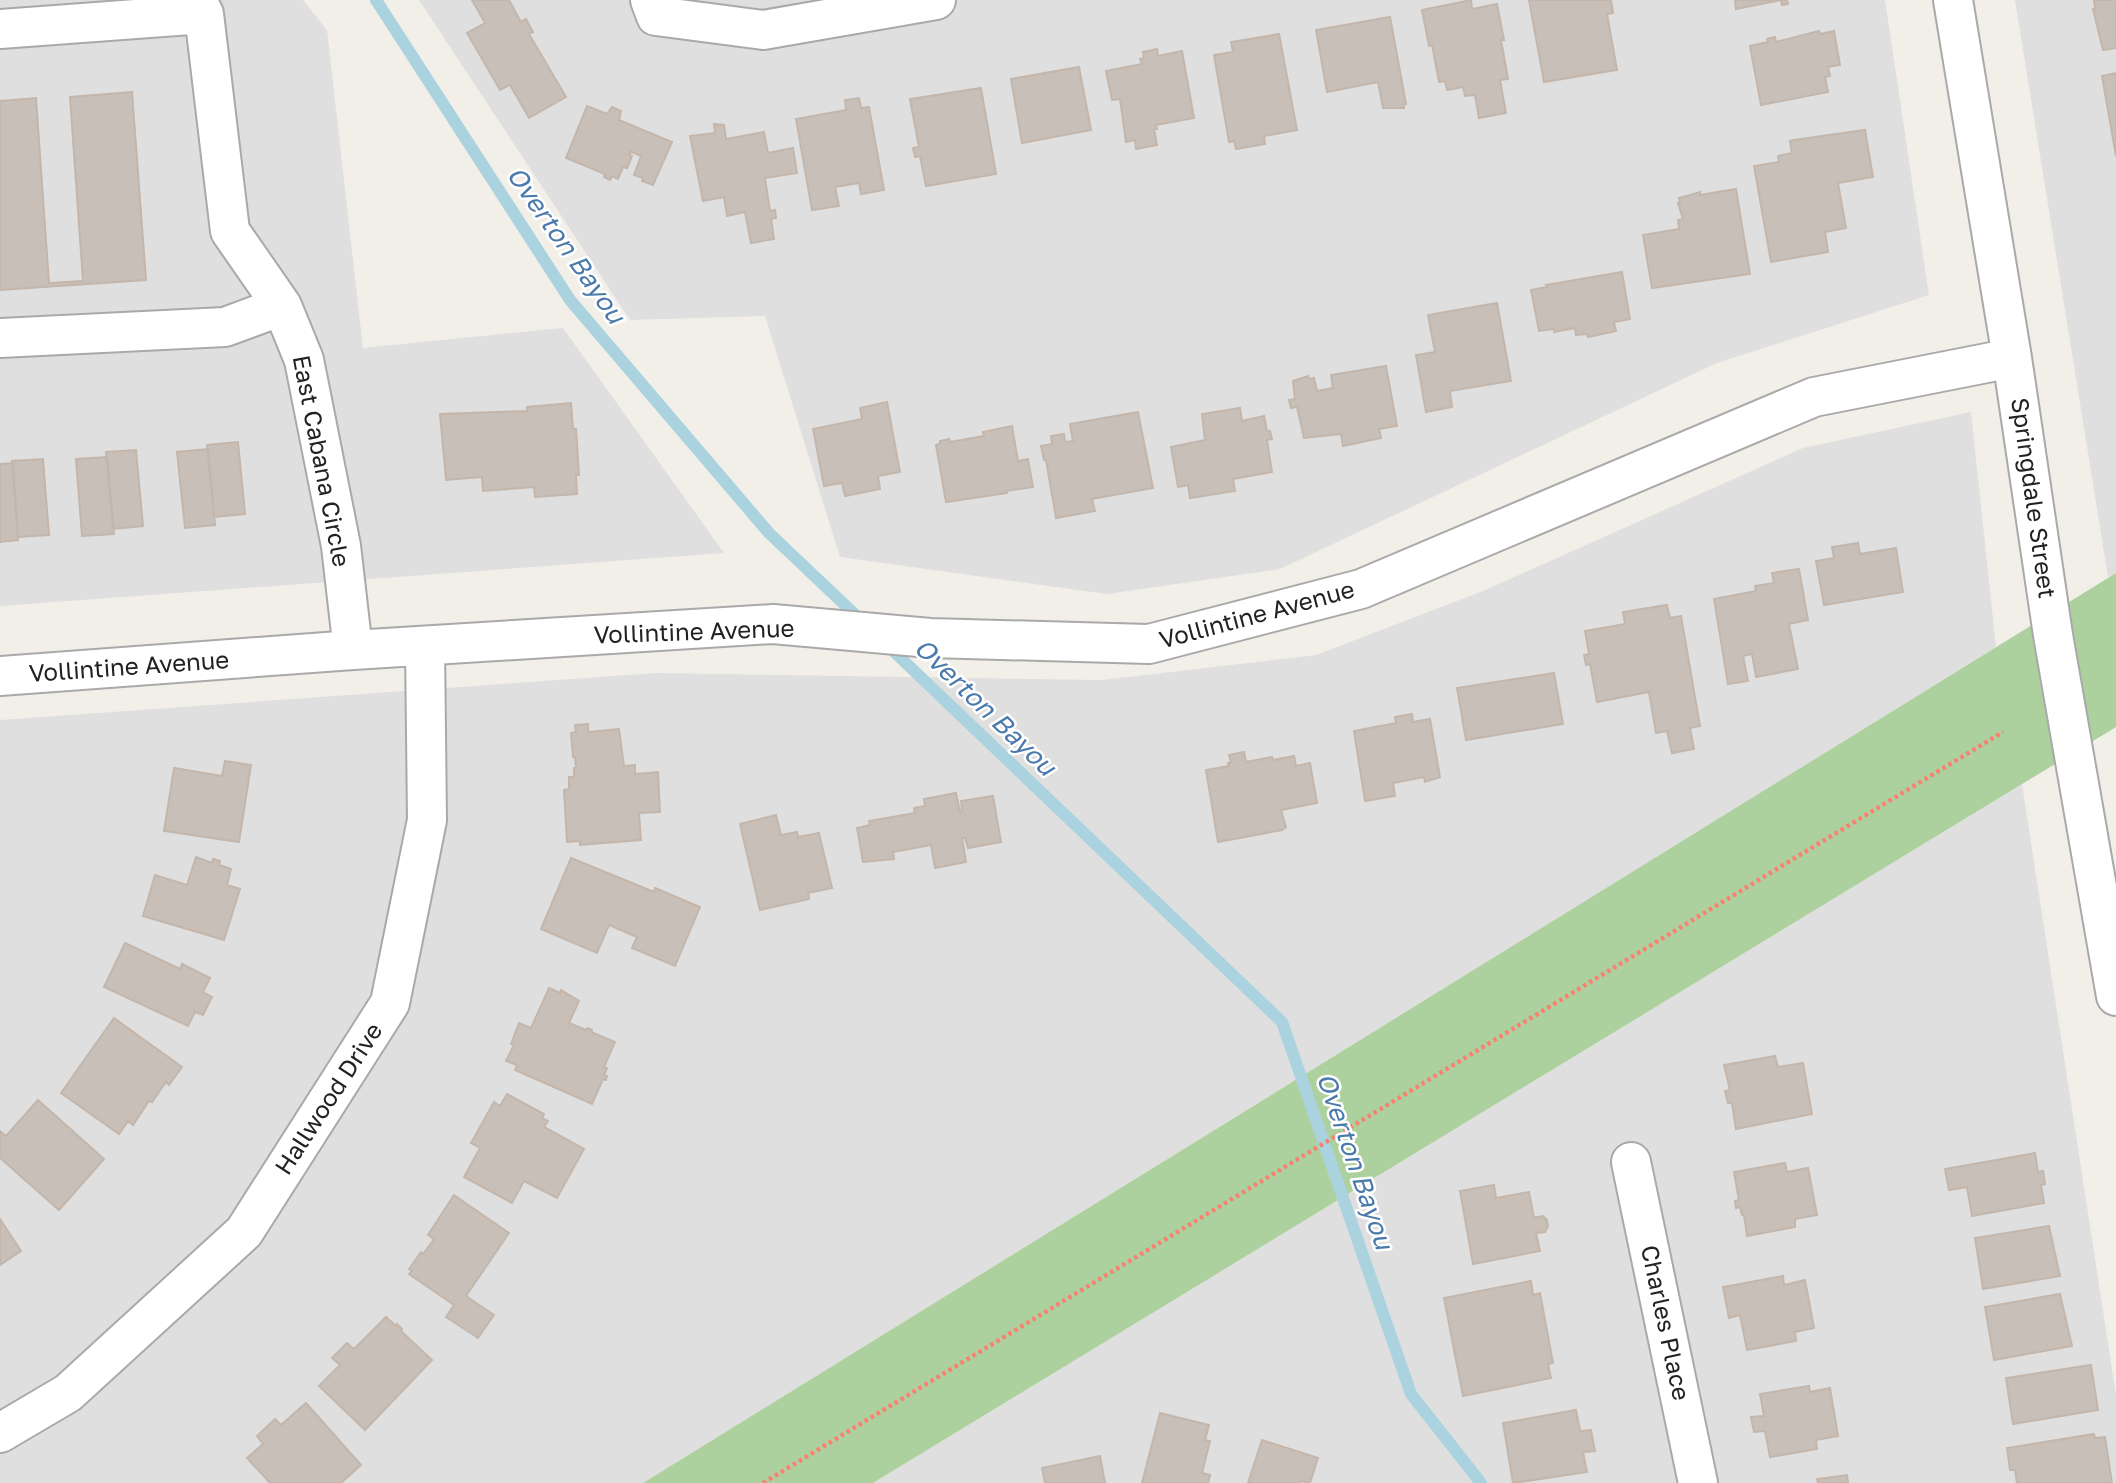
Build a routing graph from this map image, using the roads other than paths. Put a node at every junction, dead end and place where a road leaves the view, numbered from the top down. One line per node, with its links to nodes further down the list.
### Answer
1 (936, 0): 4 (street)
2 (1953, 0): 8 (street, Springdale Street)
3 (201, 7): 5 (street); 6 (street, East Cabana Circle)
4 (653, 8)
5 (0, 29)
6 (282, 306): 7 (street); 10 (street, East Cabana Circle)
7 (0, 338)
8 (2012, 358): 9 (street, Vollintine Avenue); 12 (street, Springdale Street)
9 (425, 646): 10 (street, Vollintine Avenue); 14 (street, Hallwood Drive)
10 (353, 650): 11 (street, Vollintine Avenue)
11 (0, 676)
12 (2115, 985)
13 (1631, 1162): 15 (street, Charles Place)
14 (0, 1433)
15 (1698, 1483)

